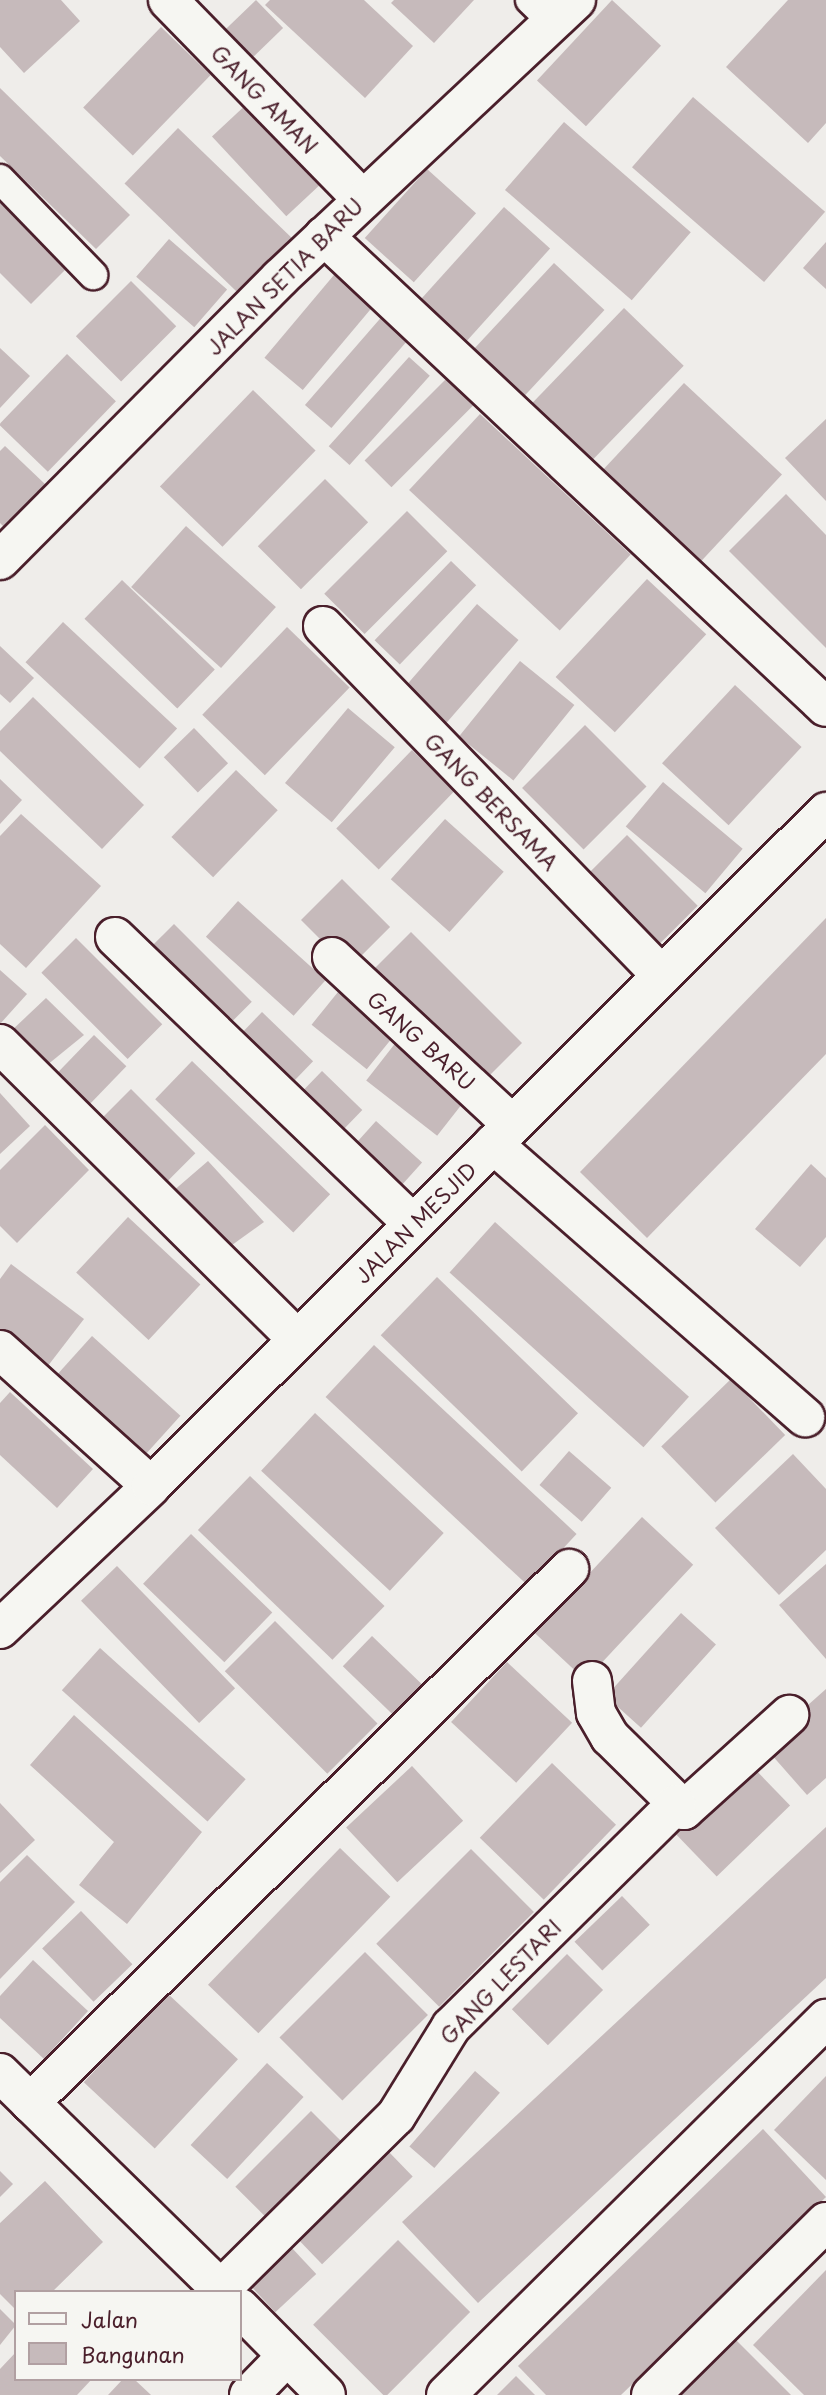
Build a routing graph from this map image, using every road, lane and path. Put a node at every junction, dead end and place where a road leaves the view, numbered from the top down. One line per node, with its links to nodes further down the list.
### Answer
1 (168, 0): 4 (street, GANG AMAN)
2 (553, 7): 4 (street, JALAN SETIA BARU)
3 (0, 179): 6 (lane)
4 (362, 198): 5 (street, JALAN SETIA BARU)
5 (324, 236): 7 (street, JALAN SETIA BARU); 9 (street)
6 (93, 275)
7 (0, 560)
8 (323, 626): 13 (street, GANG BERSAMA)
9 (826, 707)
10 (826, 812): 13 (street, JALAN MESJID)
11 (115, 937): 16 (street)
12 (332, 957): 15 (street, GANG BARU)
13 (662, 976): 15 (street, JALAN MESJID)
14 (0, 1044): 17 (street)
15 (502, 1134): 16 (street, JALAN MESJID); 19 (street, GANG BARU)
16 (413, 1224): 17 (street, JALAN MESJID)
17 (298, 1339): 20 (street, JALAN MESJID)
18 (0, 1350): 20 (street)
19 (805, 1417)
20 (151, 1486): 22 (street, JALAN MESJID)
21 (569, 1569): 28 (street)
22 (0, 1629)
23 (592, 1681): 25 (street)
24 (789, 1715): 25 (street)
25 (676, 1804): 31 (street, GANG LESTARI)
26 (826, 2019): 36 (street)
27 (0, 2073): 28 (street)
28 (30, 2103): 30 (street)
29 (826, 2222): 37 (street)
30 (222, 2290)
31 (234, 2290)
32 (242, 2310): 33 (street)
33 (287, 2356): 34 (street); 35 (street)
34 (249, 2395)
35 (326, 2395)
36 (446, 2395)
37 (651, 2395)

